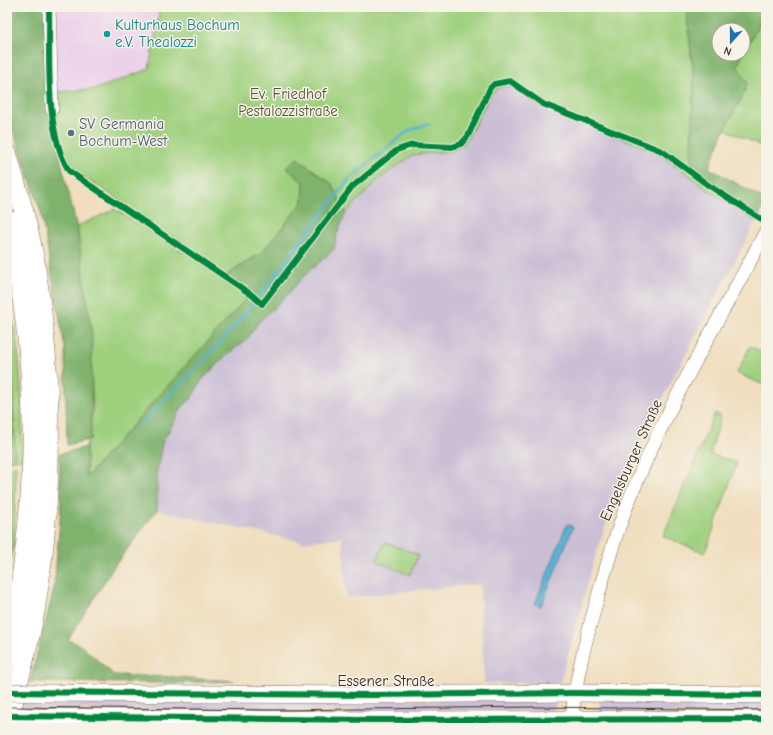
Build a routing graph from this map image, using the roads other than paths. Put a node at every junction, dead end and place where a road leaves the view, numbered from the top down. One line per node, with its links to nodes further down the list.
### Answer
1 (49, 7): 2 (street)
2 (52, 109)
3 (7, 153): 15 (highway)
4 (7, 219): 7 (highway)
5 (766, 231): 10 (street, Engelsburger Straße)
6 (7, 284): 7 (highway)
7 (32, 404): 8 (highway)
8 (7, 658)
9 (7, 692): 10 (main road, Essener Straße, bridge)
10 (574, 693): 11 (main road, Essener Straße); 13 (street, Engelsburger Straße)
11 (766, 695)
12 (7, 716): 13 (main road, bridge)
13 (572, 719): 14 (main road)
14 (766, 719)
15 (7, 726)

